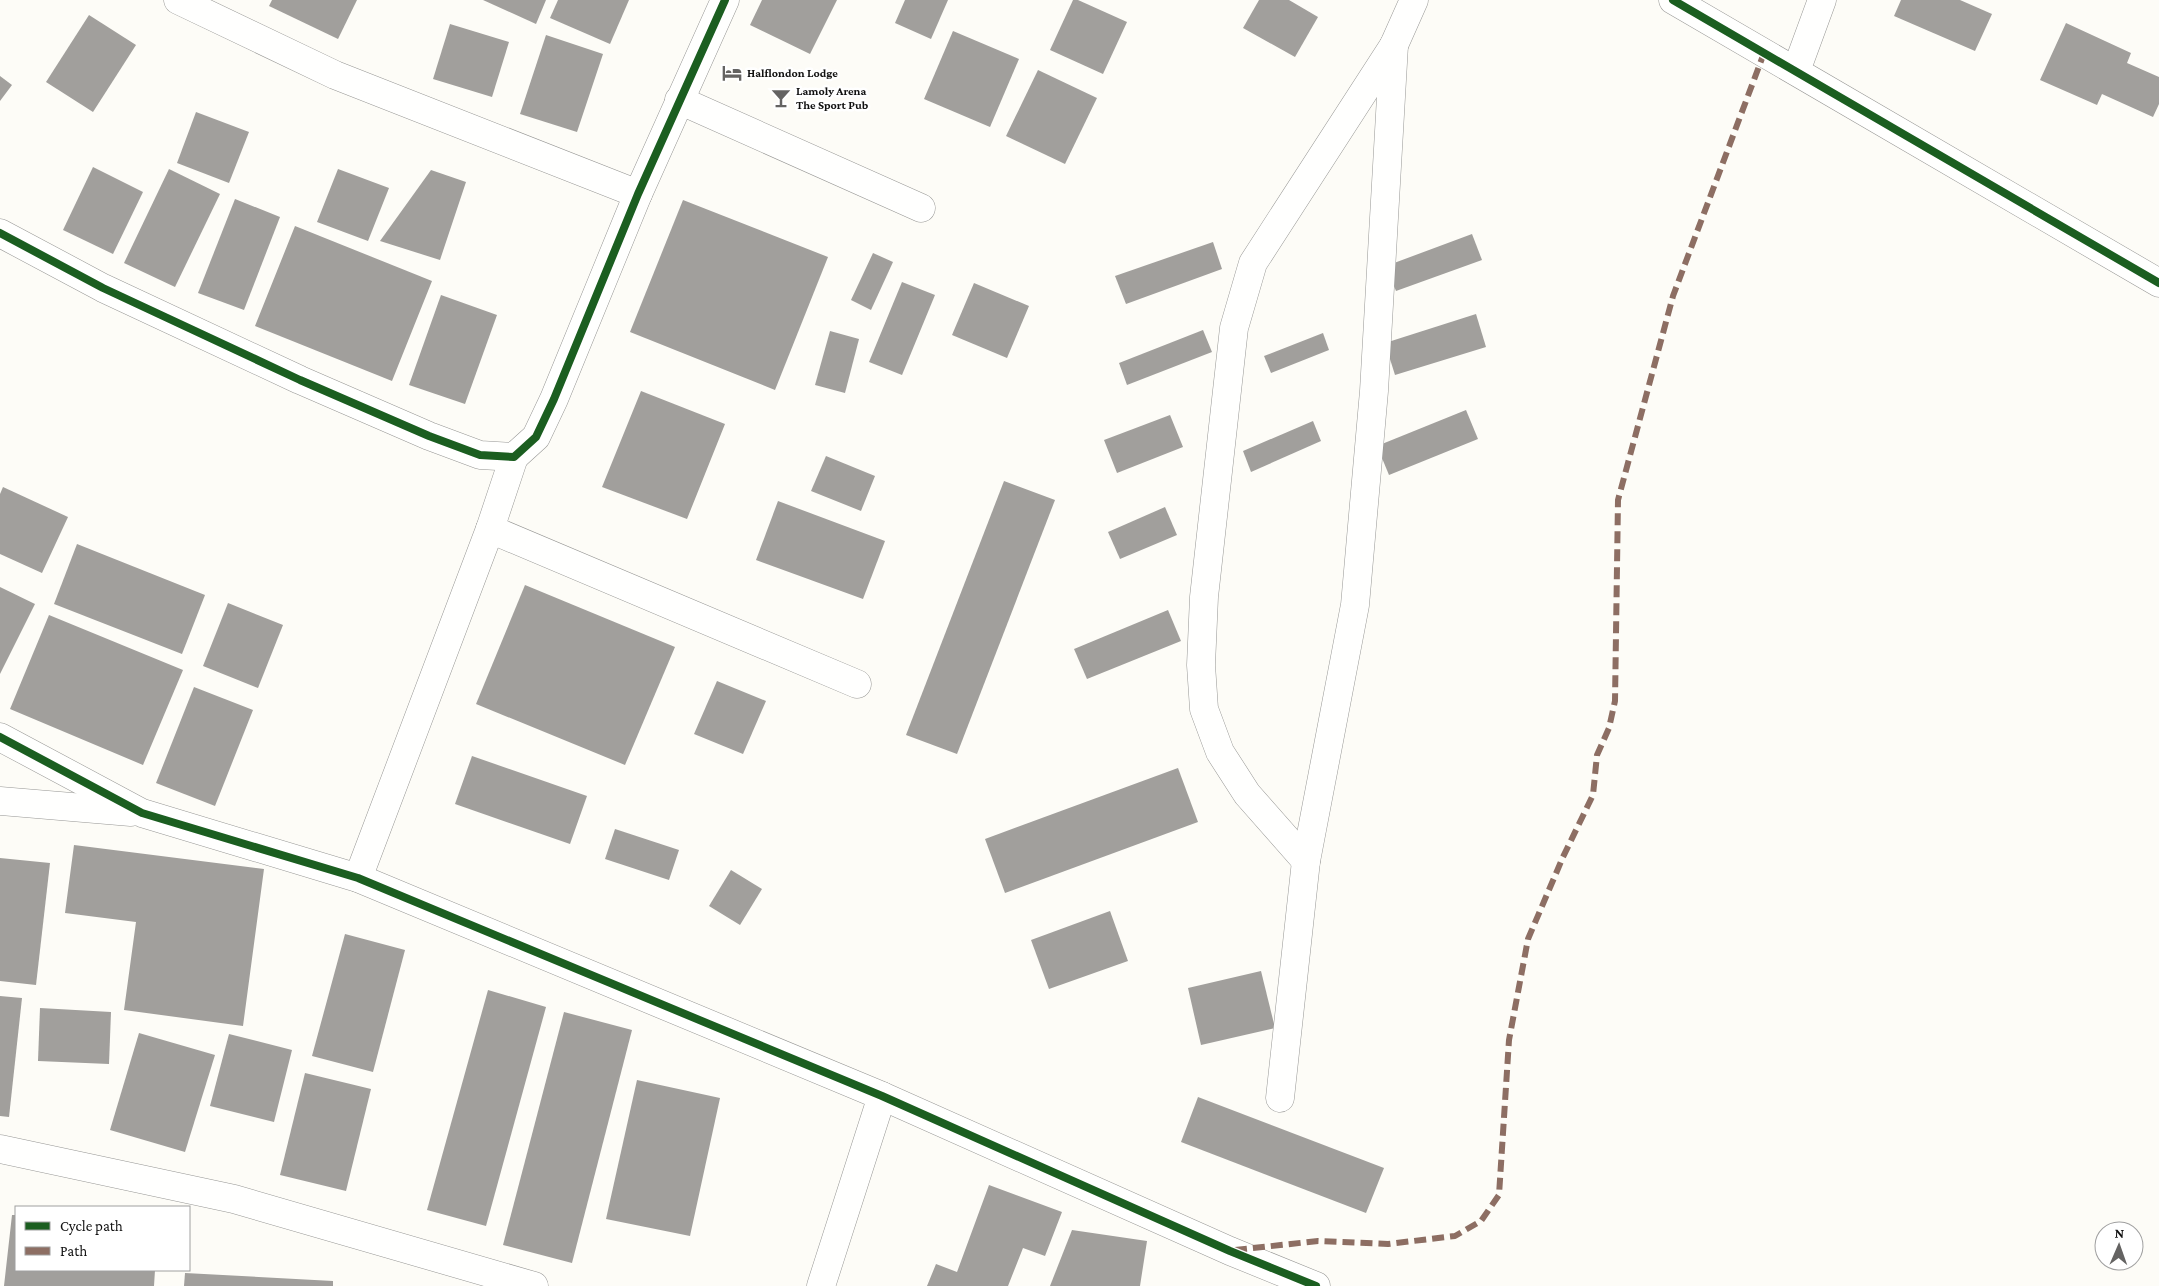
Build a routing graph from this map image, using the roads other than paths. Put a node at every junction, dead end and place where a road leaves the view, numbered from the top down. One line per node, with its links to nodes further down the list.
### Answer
1 (178, 0): 9 (street)
2 (725, 0): 8 (street)
3 (1414, 0): 6 (street)
4 (1673, 0): 7 (street)
5 (1822, 0): 7 (street)
6 (1394, 45): 19 (street); 19 (street)
7 (1796, 71): 12 (street)
8 (679, 100): 9 (street); 10 (street)
9 (638, 194): 13 (street)
10 (920, 208)
11 (0, 233): 13 (street)
12 (2159, 283)
13 (514, 457): 14 (street)
14 (490, 529): 15 (street); 20 (street)
15 (856, 684)
16 (0, 737): 18 (street)
17 (0, 801): 18 (street)
18 (142, 813): 20 (street)
19 (1306, 861): 22 (street)
20 (358, 878): 21 (street)
21 (882, 1096): 25 (street); 26 (street)
22 (1280, 1098)
23 (0, 1149): 24 (street)
24 (534, 1286)
25 (821, 1286)
26 (1316, 1286)

